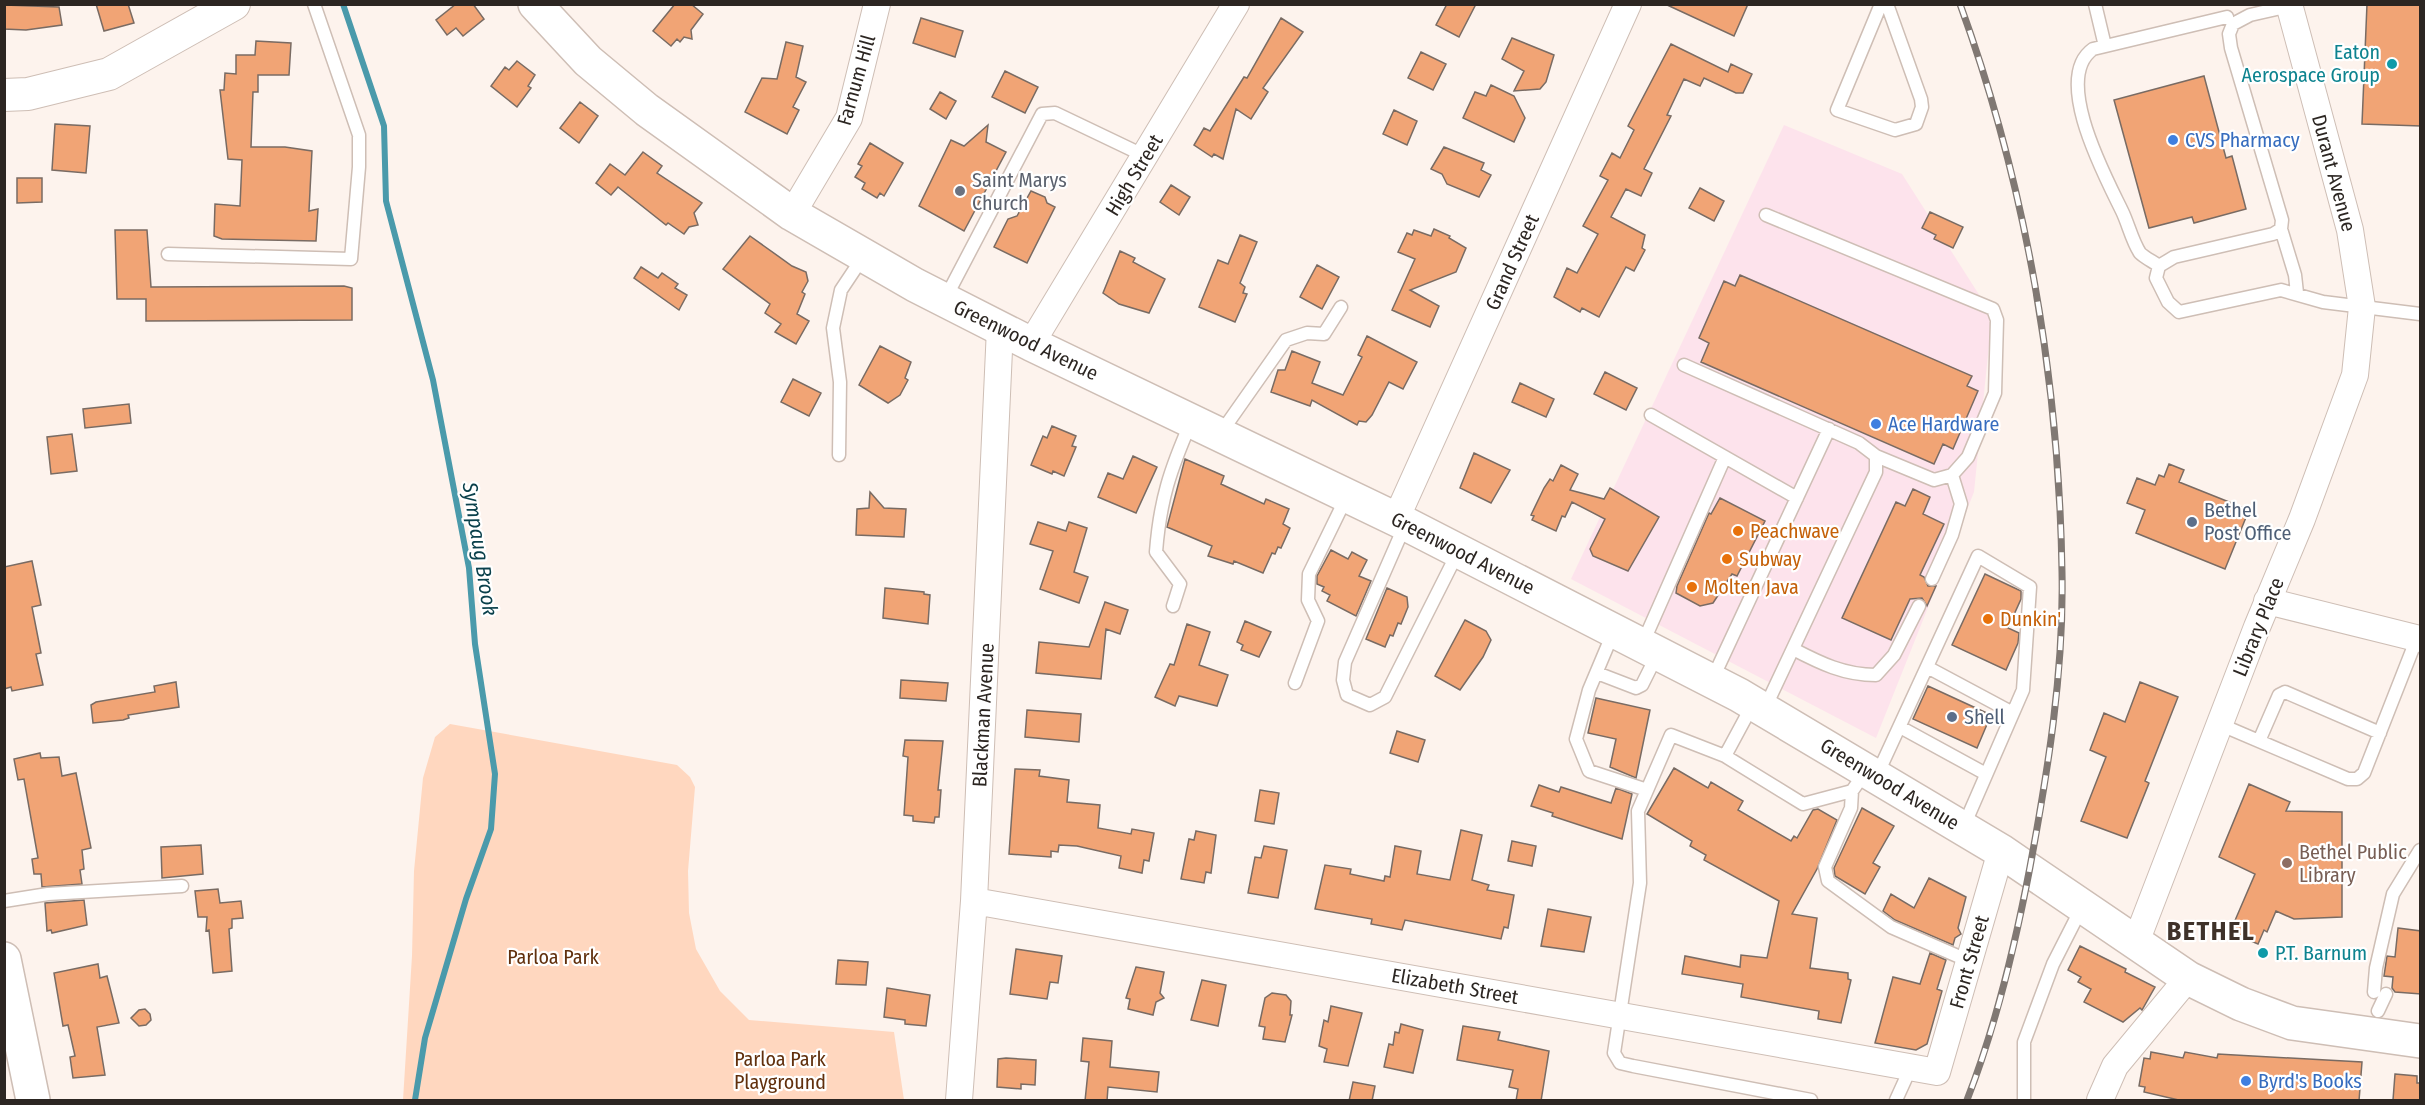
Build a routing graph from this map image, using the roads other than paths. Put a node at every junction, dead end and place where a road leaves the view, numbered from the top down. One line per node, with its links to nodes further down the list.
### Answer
1 (234, 4): 14 (street)
2 (314, 4): 19 (lane)
3 (535, 4): 16 (main road, Greenwood Avenue)
4 (877, 4): 16 (street, Farnum Hill)
5 (1236, 4): 15 (street, High Street)
6 (1628, 4): 39 (street, Grand Street)
7 (1881, 4): 8 (lane)
8 (1887, 4)
9 (2095, 4): 13 (lane)
10 (2220, 4): 12 (lane)
11 (2289, 5): 12 (lane); 25 (street, Durant Avenue)
12 (2230, 20): 13 (lane); 18 (lane)
13 (2105, 46): 21 (lane)
14 (4, 95)
15 (1145, 156): 23 (lane); 28 (street, High Street)
16 (792, 214): 20 (main road, Greenwood Avenue)
17 (1766, 215): 36 (lane)
18 (2281, 230): 21 (lane); 22 (lane)
19 (168, 254)
20 (864, 255): 23 (main road, Greenwood Avenue); 33 (lane)
21 (2159, 266): 22 (lane)
22 (2297, 293): 25 (lane)
23 (945, 300): 27 (main road, Greenwood Avenue)
24 (1341, 307): 31 (lane)
25 (2362, 307): 26 (lane); 42 (street, Library Place)
26 (2421, 314)
27 (1000, 328): 28 (main road, Greenwood Avenue); 68 (street, Blackman Avenue)
28 (1031, 344): 31 (main road, Greenwood Avenue)
29 (1684, 365): 32 (lane)
30 (1651, 415): 35 (lane)
31 (1206, 428): 37 (main road, Greenwood Avenue); 43 (lane)
32 (1829, 429): 34 (lane); 38 (lane)
33 (839, 455)
34 (1876, 456): 36 (lane); 48 (lane)
35 (1725, 457): 38 (lane); 47 (lane)
36 (1952, 475): 41 (lane)
37 (1347, 495): 39 (main road, Greenwood Avenue); 52 (lane)
38 (1797, 498): 51 (lane)
39 (1401, 521): 40 (main road, Greenwood Avenue); 40 (lane)
40 (1459, 551): 45 (main road, Greenwood Avenue)
41 (1932, 579)
42 (2267, 601): 46 (street); 55 (street, Library Place)
43 (1173, 606)
44 (1919, 606): 48 (lane)
45 (1613, 630): 47 (main road, Greenwood Avenue); 50 (lane)
46 (2419, 639): 57 (lane)
47 (1650, 649): 50 (lane); 51 (main road, Greenwood Avenue)
48 (1792, 649): 53 (lane)
49 (1927, 667): 54 (lane); 54 (lane); 56 (lane)
50 (1597, 673): 62 (lane)
51 (1712, 680): 53 (main road, Greenwood Avenue)
52 (1295, 683)
53 (1759, 706): 59 (lane); 61 (main road, Greenwood Avenue)
54 (2013, 713): 60 (lane)
55 (2219, 724): 58 (lane); 72 (street, Library Place)
56 (1900, 727): 60 (lane); 61 (lane)
57 (2380, 733): 58 (lane); 58 (lane)
58 (2259, 741)
59 (1725, 756): 61 (lane); 62 (lane)
60 (1986, 774): 63 (lane)
61 (1865, 779): 63 (main road, Greenwood Avenue); 74 (lane)
62 (1647, 790): 77 (lane)
63 (1963, 828): 65 (main road, Greenwood Avenue)
64 (2421, 850): 67 (lane)
65 (2001, 851): 70 (main road, Greenwood Avenue); 74 (street, Front Street)
66 (182, 885): 69 (lane)
67 (2393, 894): 71 (lane); 76 (lane)
68 (974, 901): 77 (street, Elizabeth Street); 82 (street, Blackman Avenue)
69 (4, 902)
70 (2082, 906): 72 (main road, Greenwood Avenue); 85 (lane)
71 (2393, 924)
72 (2136, 942): 75 (main road, Greenwood Avenue)
73 (4, 959): 81 (main road)
74 (1969, 961): 80 (street, Front Street)
75 (2188, 978): 78 (main road, Greenwood Avenue); 86 (street)
76 (2378, 1011)
77 (1618, 1015): 79 (street, Elizabeth Street); 83 (lane)
78 (2421, 1041)
79 (1911, 1067): 80 (street, Elizabeth Street); 84 (lane)
80 (1937, 1072)
81 (33, 1101)
82 (959, 1101)
83 (1811, 1101)
84 (1896, 1101)
85 (2024, 1101)
86 (2100, 1101)

